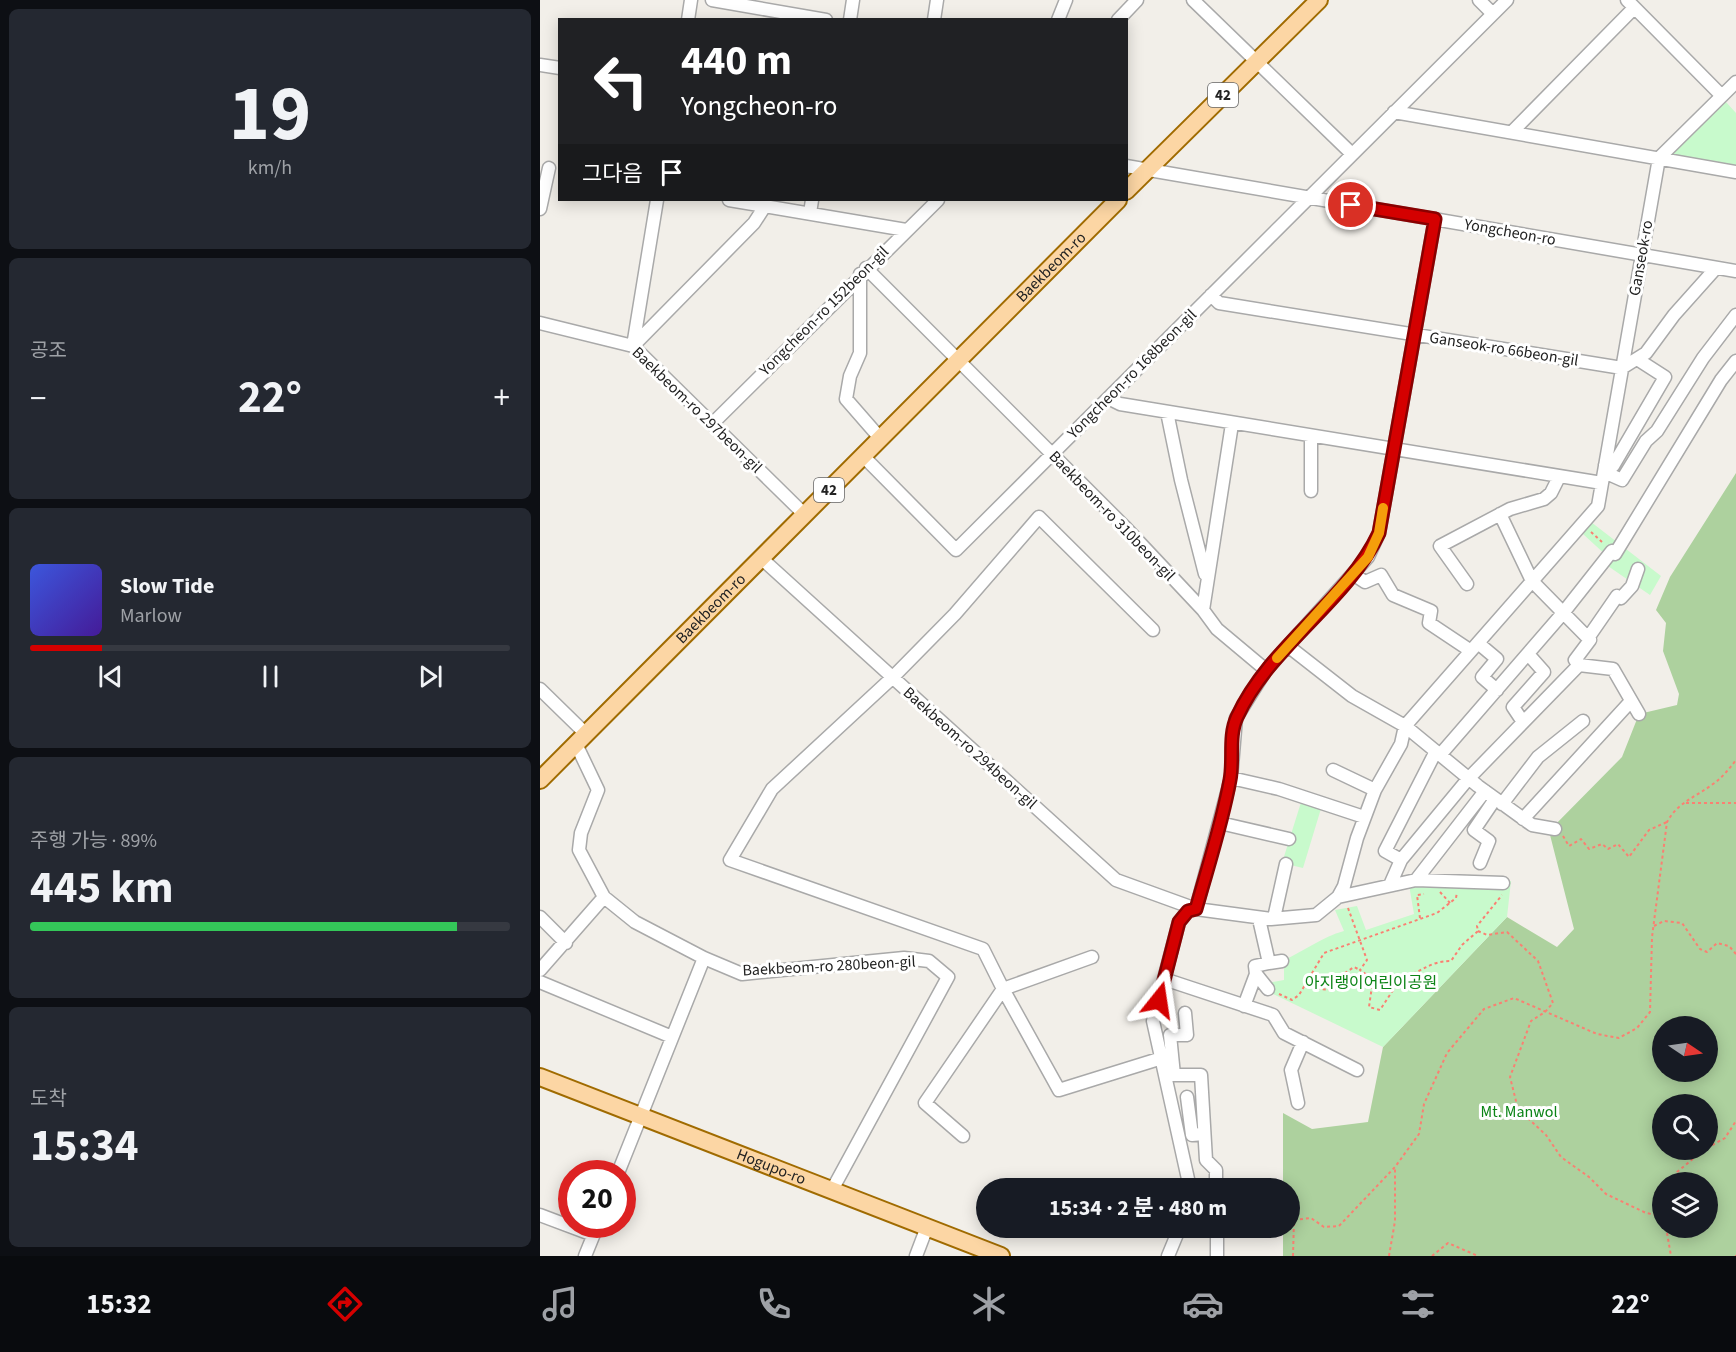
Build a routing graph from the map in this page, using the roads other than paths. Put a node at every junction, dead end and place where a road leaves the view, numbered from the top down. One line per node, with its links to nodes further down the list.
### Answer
1 (691, 0): 14 (street)
2 (712, 0): 12 (street)
3 (853, 0): 16 (street)
4 (937, 0): 17 (street)
5 (1066, 0): 18 (street)
6 (1137, 0): 19 (street)
7 (1193, 0): 20 (street)
8 (1319, 0): 20 (main road, 42)
9 (1479, 0): 13 (street)
10 (1507, 0): 13 (street, Yongcheon-ro 168beon-gil)
11 (1630, 4): 24 (street); 26 (street)
12 (770, 5): 15 (street)
13 (1493, 14): 25 (street, Yongcheon-ro 168beon-gil)
14 (688, 18)
15 (819, 18)
16 (850, 18)
17 (934, 18)
18 (1059, 18)
19 (1120, 18)
20 (1257, 62): 27 (street); 31 (main road, 42)
21 (540, 65): 22 (street)
22 (558, 68)
23 (1736, 82): 24 (street)
24 (1722, 96): 28 (street)
25 (1394, 112): 26 (street); 27 (street, Yongcheon-ro 168beon-gil)
26 (1512, 132): 28 (street)
27 (1352, 154): 34 (street, Yongcheon-ro 168beon-gil)
28 (1659, 158): 32 (street); 45 (street, Ganseok-ro)
29 (1128, 166): 31 (street, Yongcheon-ro)
30 (550, 168): 41 (street)
31 (1147, 170): 33 (main road, 42); 34 (street, Yongcheon-ro)
32 (1736, 172)
33 (1128, 189)
34 (1309, 197): 43 (street, Yongcheon-ro); 49 (street, Yongcheon-ro 168beon-gil)
35 (657, 201): 53 (street)
36 (735, 201): 40 (street)
37 (812, 201): 42 (street)
38 (937, 201): 44 (street, Yongcheon-ro 152beon-gil)
39 (1117, 201): 54 (main road, Baekbeom-ro / 42)
40 (765, 206): 42 (street); 53 (street)
41 (540, 209)
42 (810, 213): 44 (street)
43 (1435, 219): 45 (street, Yongcheon-ro); 52 (street)
44 (906, 230): 47 (street, Yongcheon-ro 152beon-gil)
45 (1642, 255): 46 (street, Yongcheon-ro); 57 (street, Ganseok-ro)
46 (1716, 268): 48 (street, Yongcheon-ro); 55 (street)
47 (863, 271): 54 (street); 60 (street, Yongcheon-ro 152beon-gil); 63 (street)
48 (1736, 271)
49 (1211, 295): 52 (street, Ganseok-ro 66beon-gil); 58 (street, Yongcheon-ro 168beon-gil)
50 (1736, 315): 67 (street)
51 (540, 323): 53 (street, Baekbeom-ro 297beon-gil)
52 (1414, 334): 57 (street, Ganseok-ro 66beon-gil); 64 (street)
53 (633, 346): 60 (street, Baekbeom-ro 297beon-gil)
54 (959, 359): 63 (main road, Baekbeom-ro / 42); 65 (street, Baekbeom-ro 310beon-gil)
55 (1637, 359): 57 (street); 67 (street)
56 (1736, 362): 79 (street)
57 (1622, 368): 67 (street, Ganseok-ro)
58 (1108, 398): 59 (street); 65 (street, Yongcheon-ro 168beon-gil)
59 (1167, 412): 61 (street); 76 (street)
60 (712, 424): 70 (street, Baekbeom-ro 297beon-gil)
61 (1232, 424): 62 (street); 76 (street)
62 (1311, 437): 64 (street); 69 (street)
63 (880, 438): 66 (main road, Baekbeom-ro / 42)
64 (1393, 451): 68 (street); 74 (street)
65 (1052, 454): 66 (street, Yongcheon-ro 168beon-gil); 78 (street, Baekbeom-ro 310beon-gil)
66 (863, 456): 70 (main road, Baekbeom-ro / 42)
67 (1604, 474): 68 (street); 75 (street, Ganseok-ro)
68 (1559, 477): 71 (street)
69 (1311, 491)
70 (804, 514): 72 (main road, Baekbeom-ro / 42)
71 (1500, 514): 75 (street); 77 (street)
72 (761, 558): 87 (street, Baekbeom-ro 294beon-gil); 95 (main road, Baekbeom-ro / 42)
73 (1638, 569): 81 (street)
74 (1353, 574): 82 (street); 83 (street)
75 (1532, 581): 79 (street); 83 (street, Ganseok-ro)
76 (1207, 583): 78 (street)
77 (1467, 584)
78 (1203, 610): 86 (street, Baekbeom-ro 310beon-gil)
79 (1563, 613): 81 (street); 84 (street)
80 (1154, 630): 87 (street)
81 (1589, 639): 85 (street)
82 (1288, 646): 86 (street); 94 (street)
83 (1475, 647): 89 (street); 94 (street, Ganseok-ro)
84 (1528, 654): 89 (street); 93 (street)
85 (1579, 665): 90 (street); 93 (street)
86 (1266, 670): 98 (street)
87 (892, 677): 116 (street, Baekbeom-ro 294beon-gil); 129 (street)
88 (540, 689): 95 (street)
89 (1497, 690): 96 (street)
90 (1631, 701): 91 (street); 104 (street)
91 (1639, 714)
92 (1583, 721): 102 (street)
93 (1523, 722): 99 (street)
94 (1405, 726): 96 (street); 101 (street, Ganseok-ro)
95 (581, 739): 100 (main road, Baekbeom-ro / 42); 115 (street, Baekbeom-ro 280beon-gil)
96 (1438, 753): 99 (street); 108 (street)
97 (1333, 770): 101 (street)
98 (1231, 778): 103 (street); 105 (street)
99 (1468, 778): 102 (street); 108 (street)
100 (540, 780)
101 (1375, 790): 103 (street, Ganseok-ro)
102 (1494, 798): 104 (street); 109 (street); 111 (street)
103 (1364, 818): 114 (street, Ganseok-ro)
104 (1523, 819): 106 (street)
105 (1220, 823): 107 (street); 116 (street)
106 (1555, 829)
107 (1289, 839)
108 (1401, 860): 113 (street)
109 (1480, 863)
110 (1286, 864): 118 (street)
111 (1416, 880): 112 (street); 113 (street)
112 (1503, 883)
113 (1390, 885): 114 (street)
114 (1342, 896): 118 (street)
115 (604, 897): 120 (street); 122 (street, Baekbeom-ro 280beon-gil)
116 (1196, 909): 119 (street); 127 (street)
117 (540, 917): 120 (street)
118 (1274, 918): 119 (street)
119 (1260, 920): 124 (street)
120 (566, 943): 125 (street)
121 (1092, 957): 129 (street)
122 (704, 958): 133 (street); 146 (street, Baekbeom-ro 280beon-gil)
123 (1282, 961): 124 (street)
124 (1269, 963): 126 (street)
125 (540, 970)
126 (1256, 974): 130 (street); 131 (street)
127 (1164, 979): 131 (street); 135 (street)
128 (540, 982): 133 (street)
129 (1003, 989): 135 (street); 142 (street)
130 (1268, 989)
131 (1244, 1006): 134 (street)
132 (1185, 1013): 141 (street)
133 (672, 1036): 140 (street)
134 (1303, 1042): 136 (street); 139 (street)
135 (1162, 1058): 144 (street)
136 (1357, 1070)
137 (540, 1077): 140 (main road, Hogupo-ro)
138 (1187, 1097): 141 (street)
139 (1298, 1103)
140 (641, 1116): 143 (street); 146 (main road, Hogupo-ro)
141 (1204, 1134): 145 (street)
142 (963, 1136)
143 (623, 1160)
144 (1188, 1178)
145 (1216, 1178)
146 (832, 1190): 149 (main road, Hogupo-ro)
147 (540, 1215): 148 (street)
148 (558, 1220)
149 (927, 1227): 154 (street); 155 (main road, Hogupo-ro)
150 (593, 1238): 153 (street)
151 (1175, 1238): 156 (street)
152 (1217, 1238): 157 (street)
153 (585, 1256)
154 (916, 1256)
155 (1001, 1256)
156 (1168, 1256)
157 (1217, 1256)

